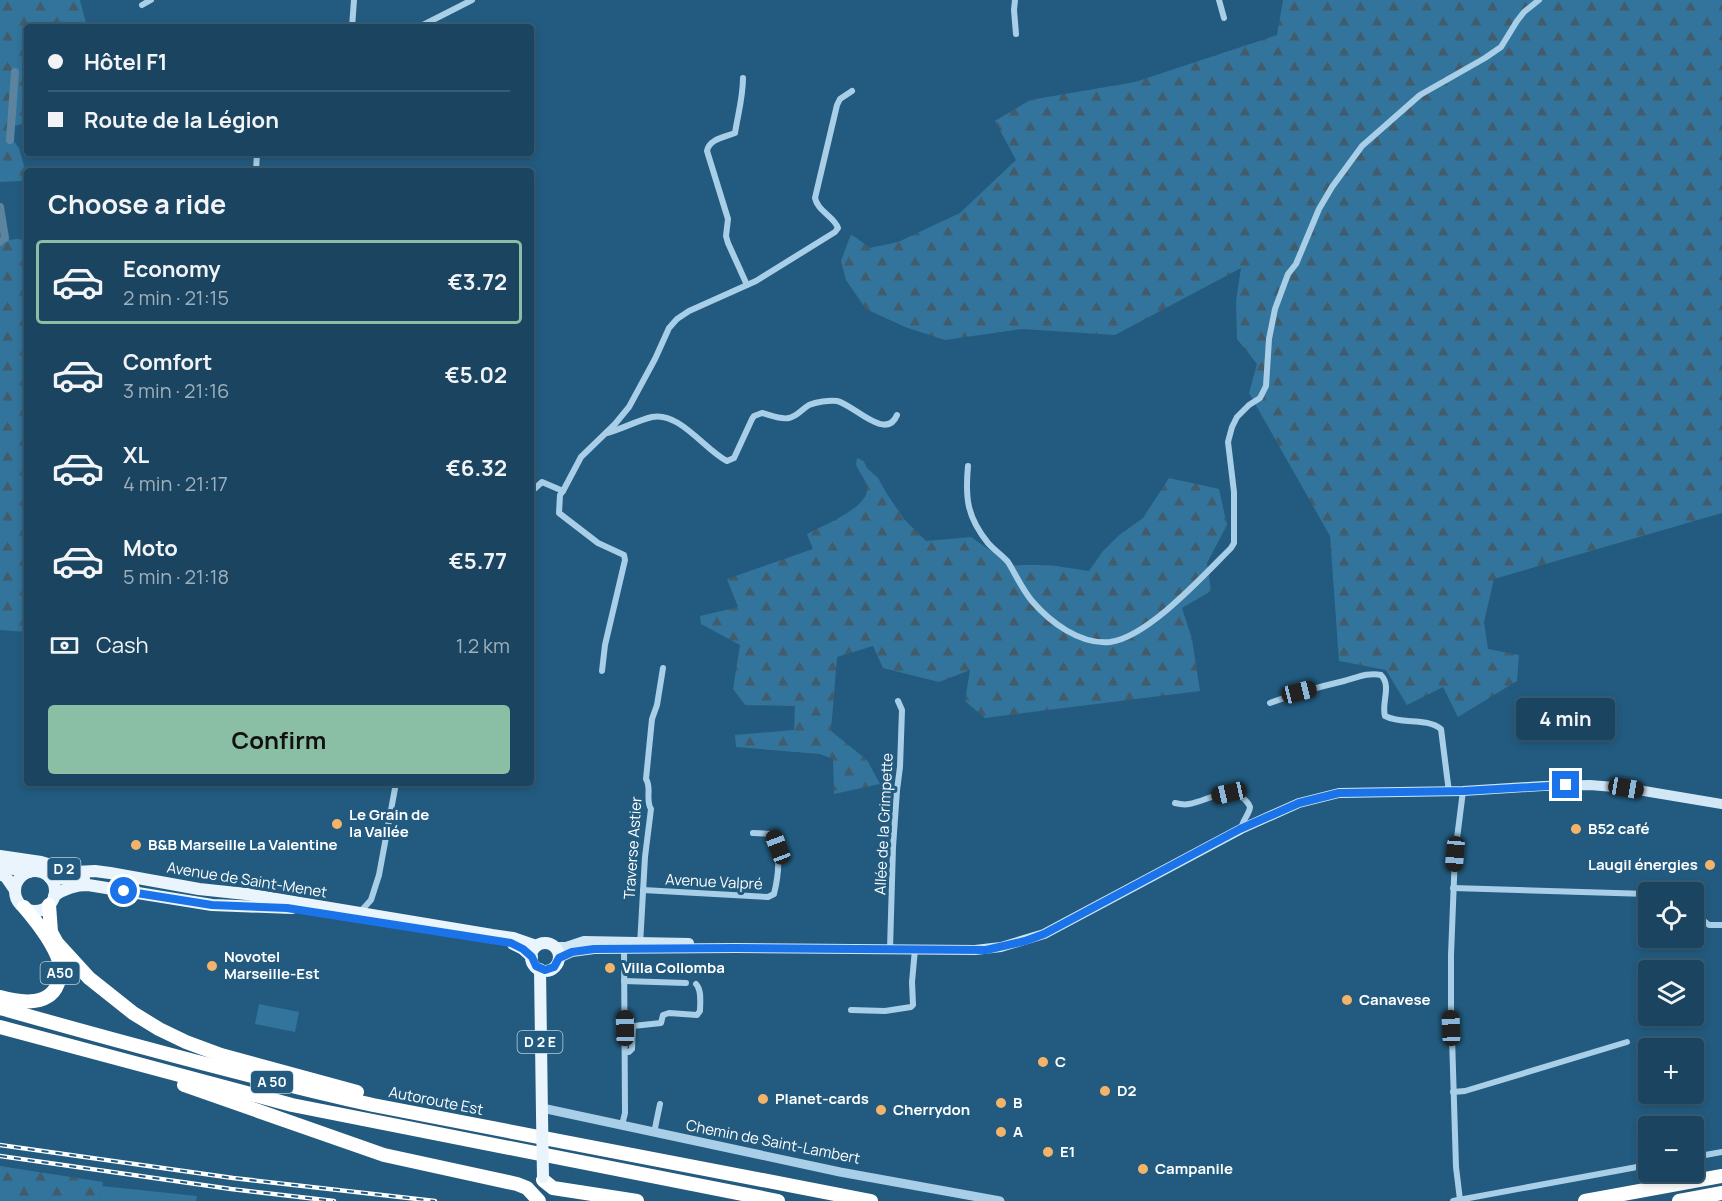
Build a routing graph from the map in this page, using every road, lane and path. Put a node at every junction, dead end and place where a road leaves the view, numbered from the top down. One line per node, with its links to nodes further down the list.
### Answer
1 (151, 0): 7 (street)
2 (354, 0): 9 (street)
3 (472, 0): 10 (street)
4 (1015, 0): 11 (street)
5 (1220, 0): 8 (street)
6 (1539, 0): 17 (street)
7 (142, 5)
8 (1224, 18)
9 (352, 24)
10 (425, 24)
11 (1016, 34)
12 (743, 78): 14 (street)
13 (852, 91): 14 (street)
14 (747, 285): 16 (street)
15 (897, 415): 16 (street)
16 (604, 434): 19 (street)
17 (968, 466)
18 (534, 489): 19 (street)
19 (562, 491): 21 (street)
20 (663, 668): 40 (street, Traverse Astier)
21 (602, 671)
22 (898, 700): 52 (street, Allée de la Grimpette)
23 (1270, 703): 26 (street)
24 (395, 786): 43 (street)
25 (1464, 791): 26 (main road); 28 (main road); 38 (street)
26 (1449, 792): 29 (main road)
27 (1175, 803): 29 (street)
28 (1722, 804)
29 (1240, 829): 53 (main road)
30 (753, 833): 40 (street, Avenue Valpré)
31 (0, 856): 35 (main road, Avenue de Saint-Menet / D 2)
32 (0, 863): 33 (main road, D 2)
33 (29, 872): 36 (main road); 39 (main road)
34 (0, 874): 39 (main road)
35 (129, 877): 36 (main road, Avenue de Saint-Menet / D 2); 46 (main road, Avenue de Saint-Menet / D 2)
36 (50, 878): 42 (main road)
37 (118, 885): 45 (main road)
38 (1453, 888): 41 (street); 67 (street)
39 (15, 890): 44 (main road)
40 (643, 890): 51 (street, Traverse Astier)
41 (1638, 894)
42 (52, 900): 44 (main road); 45 (main road, Avenue de Saint-Menet / D 2); 71 (highway)
43 (371, 900): 46 (street); 47 (street)
44 (24, 907): 60 (highway, A50)
45 (287, 908): 46 (main road, Avenue de Saint-Menet / D 2)
46 (355, 915): 47 (main road, D 2); 54 (main road, D 2)
47 (377, 915): 54 (main road, D 2)
48 (1704, 921): 49 (street)
49 (1722, 925)
50 (624, 945): 51 (main road); 55 (main road); 57 (street)
51 (640, 945): 52 (main road)
52 (890, 949): 53 (main road)
53 (915, 949): 62 (street)
54 (534, 952): 55 (main road); 56 (main road)
55 (557, 953): 56 (main road)
56 (540, 969): 69 (main road, D 2 E)
57 (624, 981): 58 (street); 66 (street)
58 (686, 983)
59 (696, 984): 66 (street)
60 (0, 998)
61 (0, 1008): 71 (highway, Autoroute Est / A 50)
62 (851, 1010)
63 (0, 1027): 65 (highway, A 50)
64 (1627, 1042): 67 (street)
65 (88, 1052): 81 (highway); 83 (highway, A 50)
66 (625, 1052): 70 (street)
67 (1453, 1092): 80 (street)
68 (660, 1104): 72 (street)
69 (542, 1112): 70 (street, Chemin de Saint-Lambert); 77 (main road, D 2 E, bridge)
70 (622, 1125): 72 (street, Chemin de Saint-Lambert)
71 (507, 1131): 84 (highway, Autoroute Est / A 50)
72 (654, 1133): 85 (street, Chemin de Saint-Lambert)
73 (1722, 1152): 74 (street)
74 (1704, 1155)
75 (1638, 1167): 80 (street)
76 (1722, 1176): 86 (highway)
77 (543, 1179): 78 (highway); 81 (main road)
78 (578, 1191): 81 (highway); 82 (highway)
79 (1722, 1193): 87 (highway)
80 (1457, 1200)
81 (542, 1201)
82 (638, 1201)
83 (778, 1201)
84 (871, 1201)
85 (1000, 1201)
86 (1585, 1201)
87 (1679, 1201)

